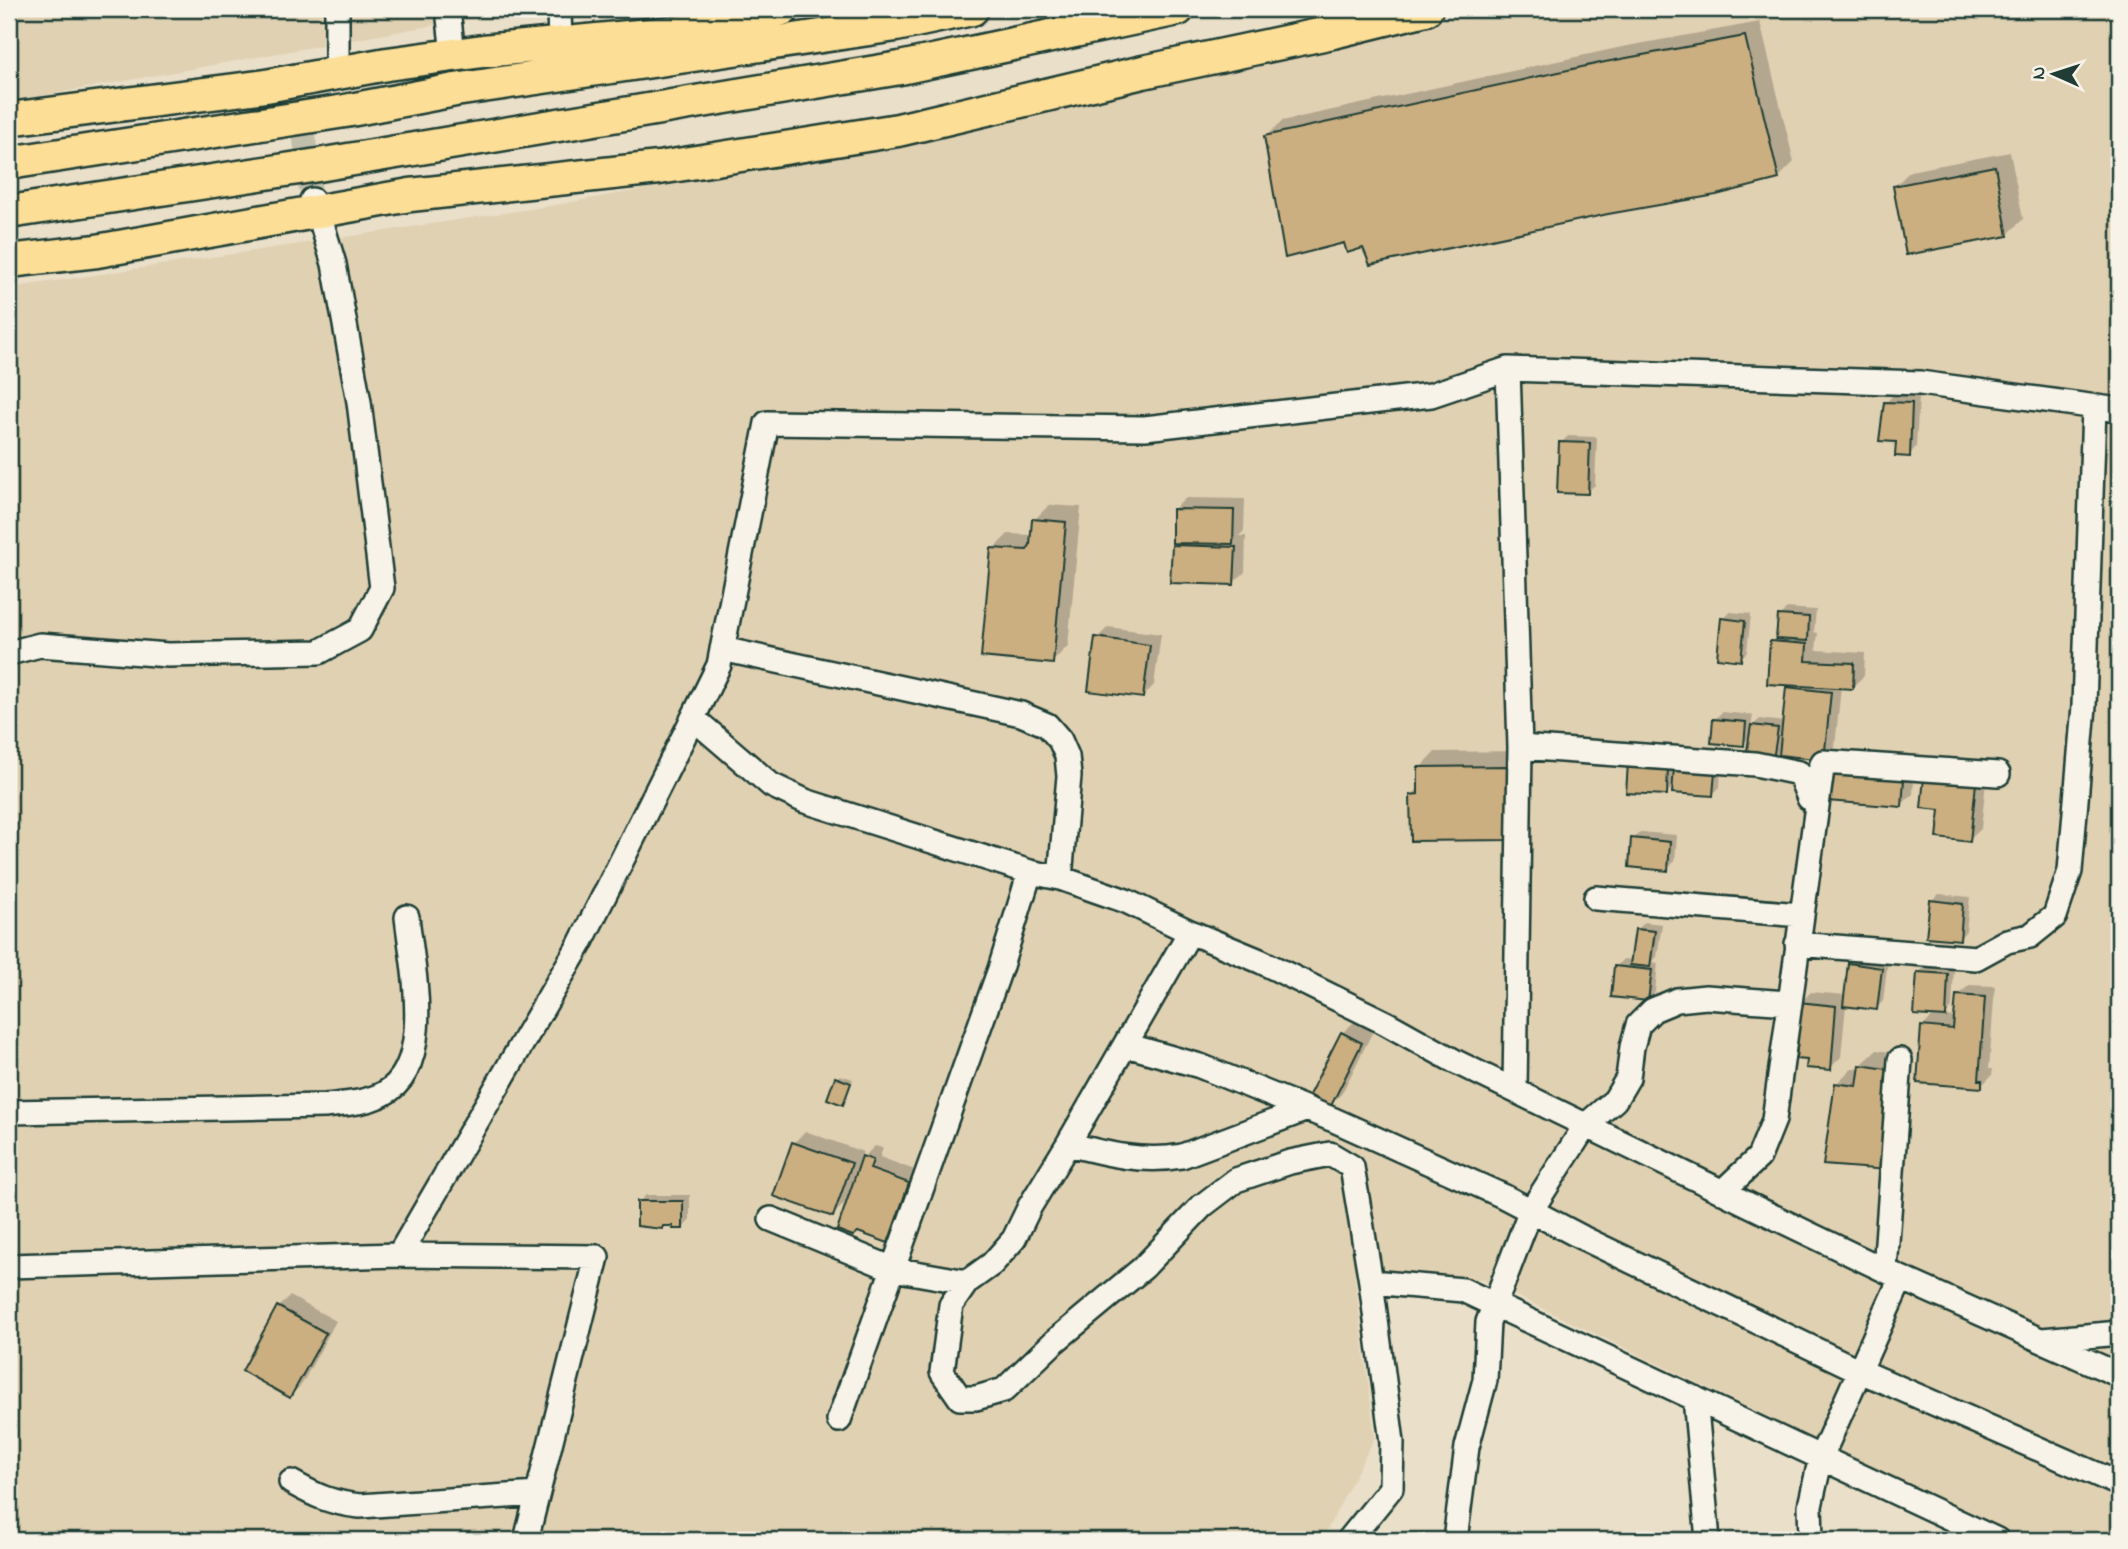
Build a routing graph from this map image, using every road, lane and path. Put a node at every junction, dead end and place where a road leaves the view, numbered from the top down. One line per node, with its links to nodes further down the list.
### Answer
1 (337, 9): 10 (street)
2 (449, 9): 9 (street)
3 (559, 9): 8 (street)
4 (783, 9): 8 (highway)
5 (972, 9): 12 (highway)
6 (1178, 9): 14 (highway)
7 (1426, 9): 13 (highway)
8 (560, 44): 9 (highway)
9 (453, 55): 10 (highway)
10 (337, 73): 11 (highway)
11 (9, 119)
12 (9, 163)
13 (315, 204): 15 (highway); 20 (street)
14 (9, 212)
15 (9, 261)
16 (1508, 369): 17 (street); 19 (street); 22 (street)
17 (2094, 407): 18 (street); 31 (street)
18 (2119, 410)
19 (722, 649): 21 (street); 26 (street)
20 (9, 653)
21 (693, 718): 25 (street); 43 (street)
22 (1520, 747): 23 (street); 35 (street)
23 (1823, 762): 24 (street); 28 (street)
24 (1998, 774)
25 (1030, 872): 26 (street); 45 (street)
26 (1060, 878): 30 (street)
27 (1596, 898): 28 (street)
28 (1801, 915): 31 (street)
29 (408, 917): 37 (street)
30 (1190, 932): 33 (street); 35 (street)
31 (1797, 944): 32 (street)
32 (1789, 1003): 38 (street); 40 (street)
33 (1126, 1045): 36 (street); 39 (street)
34 (1900, 1060): 46 (street)
35 (1515, 1090): 38 (street)
36 (1307, 1109): 39 (street); 41 (street)
37 (9, 1112)
38 (1586, 1125): 40 (street); 41 (street)
39 (1069, 1144): 47 (street)
40 (1722, 1192): 46 (street)
41 (1530, 1212): 49 (street); 52 (street)
42 (771, 1219): 45 (street)
43 (399, 1255): 44 (street); 59 (street)
44 (9, 1266)
45 (894, 1269): 47 (street); 55 (street)
46 (1893, 1274): 51 (street); 52 (street)
47 (967, 1282): 48 (street)
48 (1371, 1282): 49 (street); 61 (street)
49 (1495, 1303): 54 (street); 62 (street)
50 (2119, 1333): 51 (street)
51 (2042, 1340): 53 (street)
52 (1858, 1370): 56 (street); 58 (street)
53 (2119, 1376)
54 (1695, 1398): 56 (street); 63 (street)
55 (839, 1420)
56 (1821, 1457): 64 (street); 65 (street)
57 (291, 1482): 59 (street)
58 (2119, 1484)
59 (537, 1494): 60 (street)
60 (526, 1540)
61 (1349, 1540)
62 (1455, 1540)
63 (1708, 1540)
64 (1811, 1540)
65 (1997, 1540)

